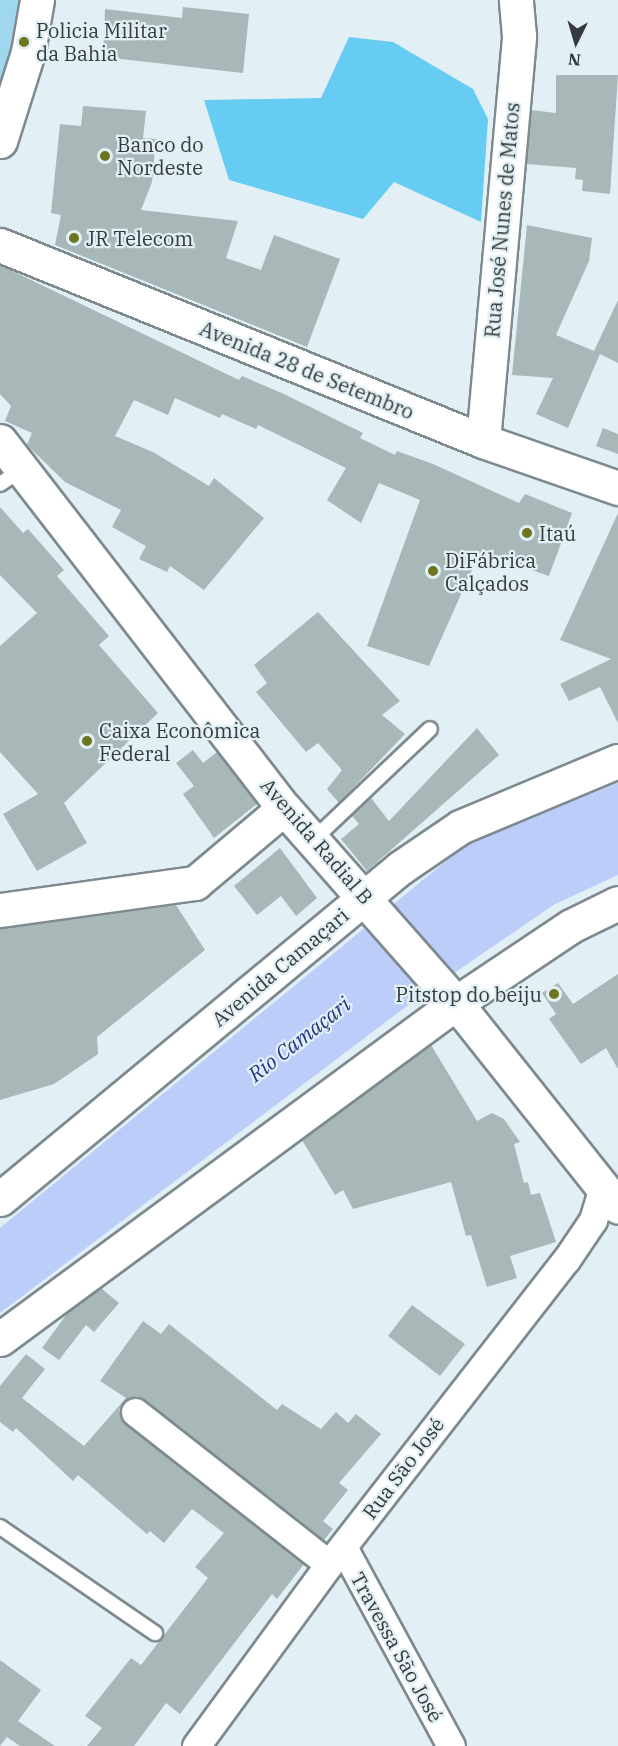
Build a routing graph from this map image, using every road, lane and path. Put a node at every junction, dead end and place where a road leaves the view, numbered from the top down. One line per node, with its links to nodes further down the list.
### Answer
1 (37, 0): 3 (street)
2 (516, 0): 6 (street, Rua José Nunes de Matos)
3 (0, 141)
4 (0, 245): 6 (street, Avenida 28 de Setembro)
5 (0, 441): 7 (street, Avenida Radial B)
6 (483, 441): 8 (street, Avenida 28 de Setembro)
7 (11, 476): 11 (street, Avenida Radial B)
8 (618, 488)
9 (430, 729): 12 (lane)
10 (618, 761): 13 (street, Avenida Camaçari)
11 (284, 808): 12 (street, Avenida Radial B); 15 (street)
12 (313, 840): 13 (street, Avenida Radial B)
13 (371, 903): 16 (street, Avenida Radial B); 18 (street, Avenida Camaçari)
14 (618, 903): 16 (street)
15 (0, 910)
16 (450, 998): 17 (street, Avenida Radial B); 19 (street)
17 (610, 1197): 22 (street, Rua São José)
18 (0, 1199)
19 (0, 1339)
20 (135, 1412): 22 (street)
21 (0, 1527): 23 (lane)
22 (336, 1556): 24 (street, Rua São José); 25 (street, Travessa São José)
23 (155, 1633)
24 (196, 1746)
25 (451, 1746)

